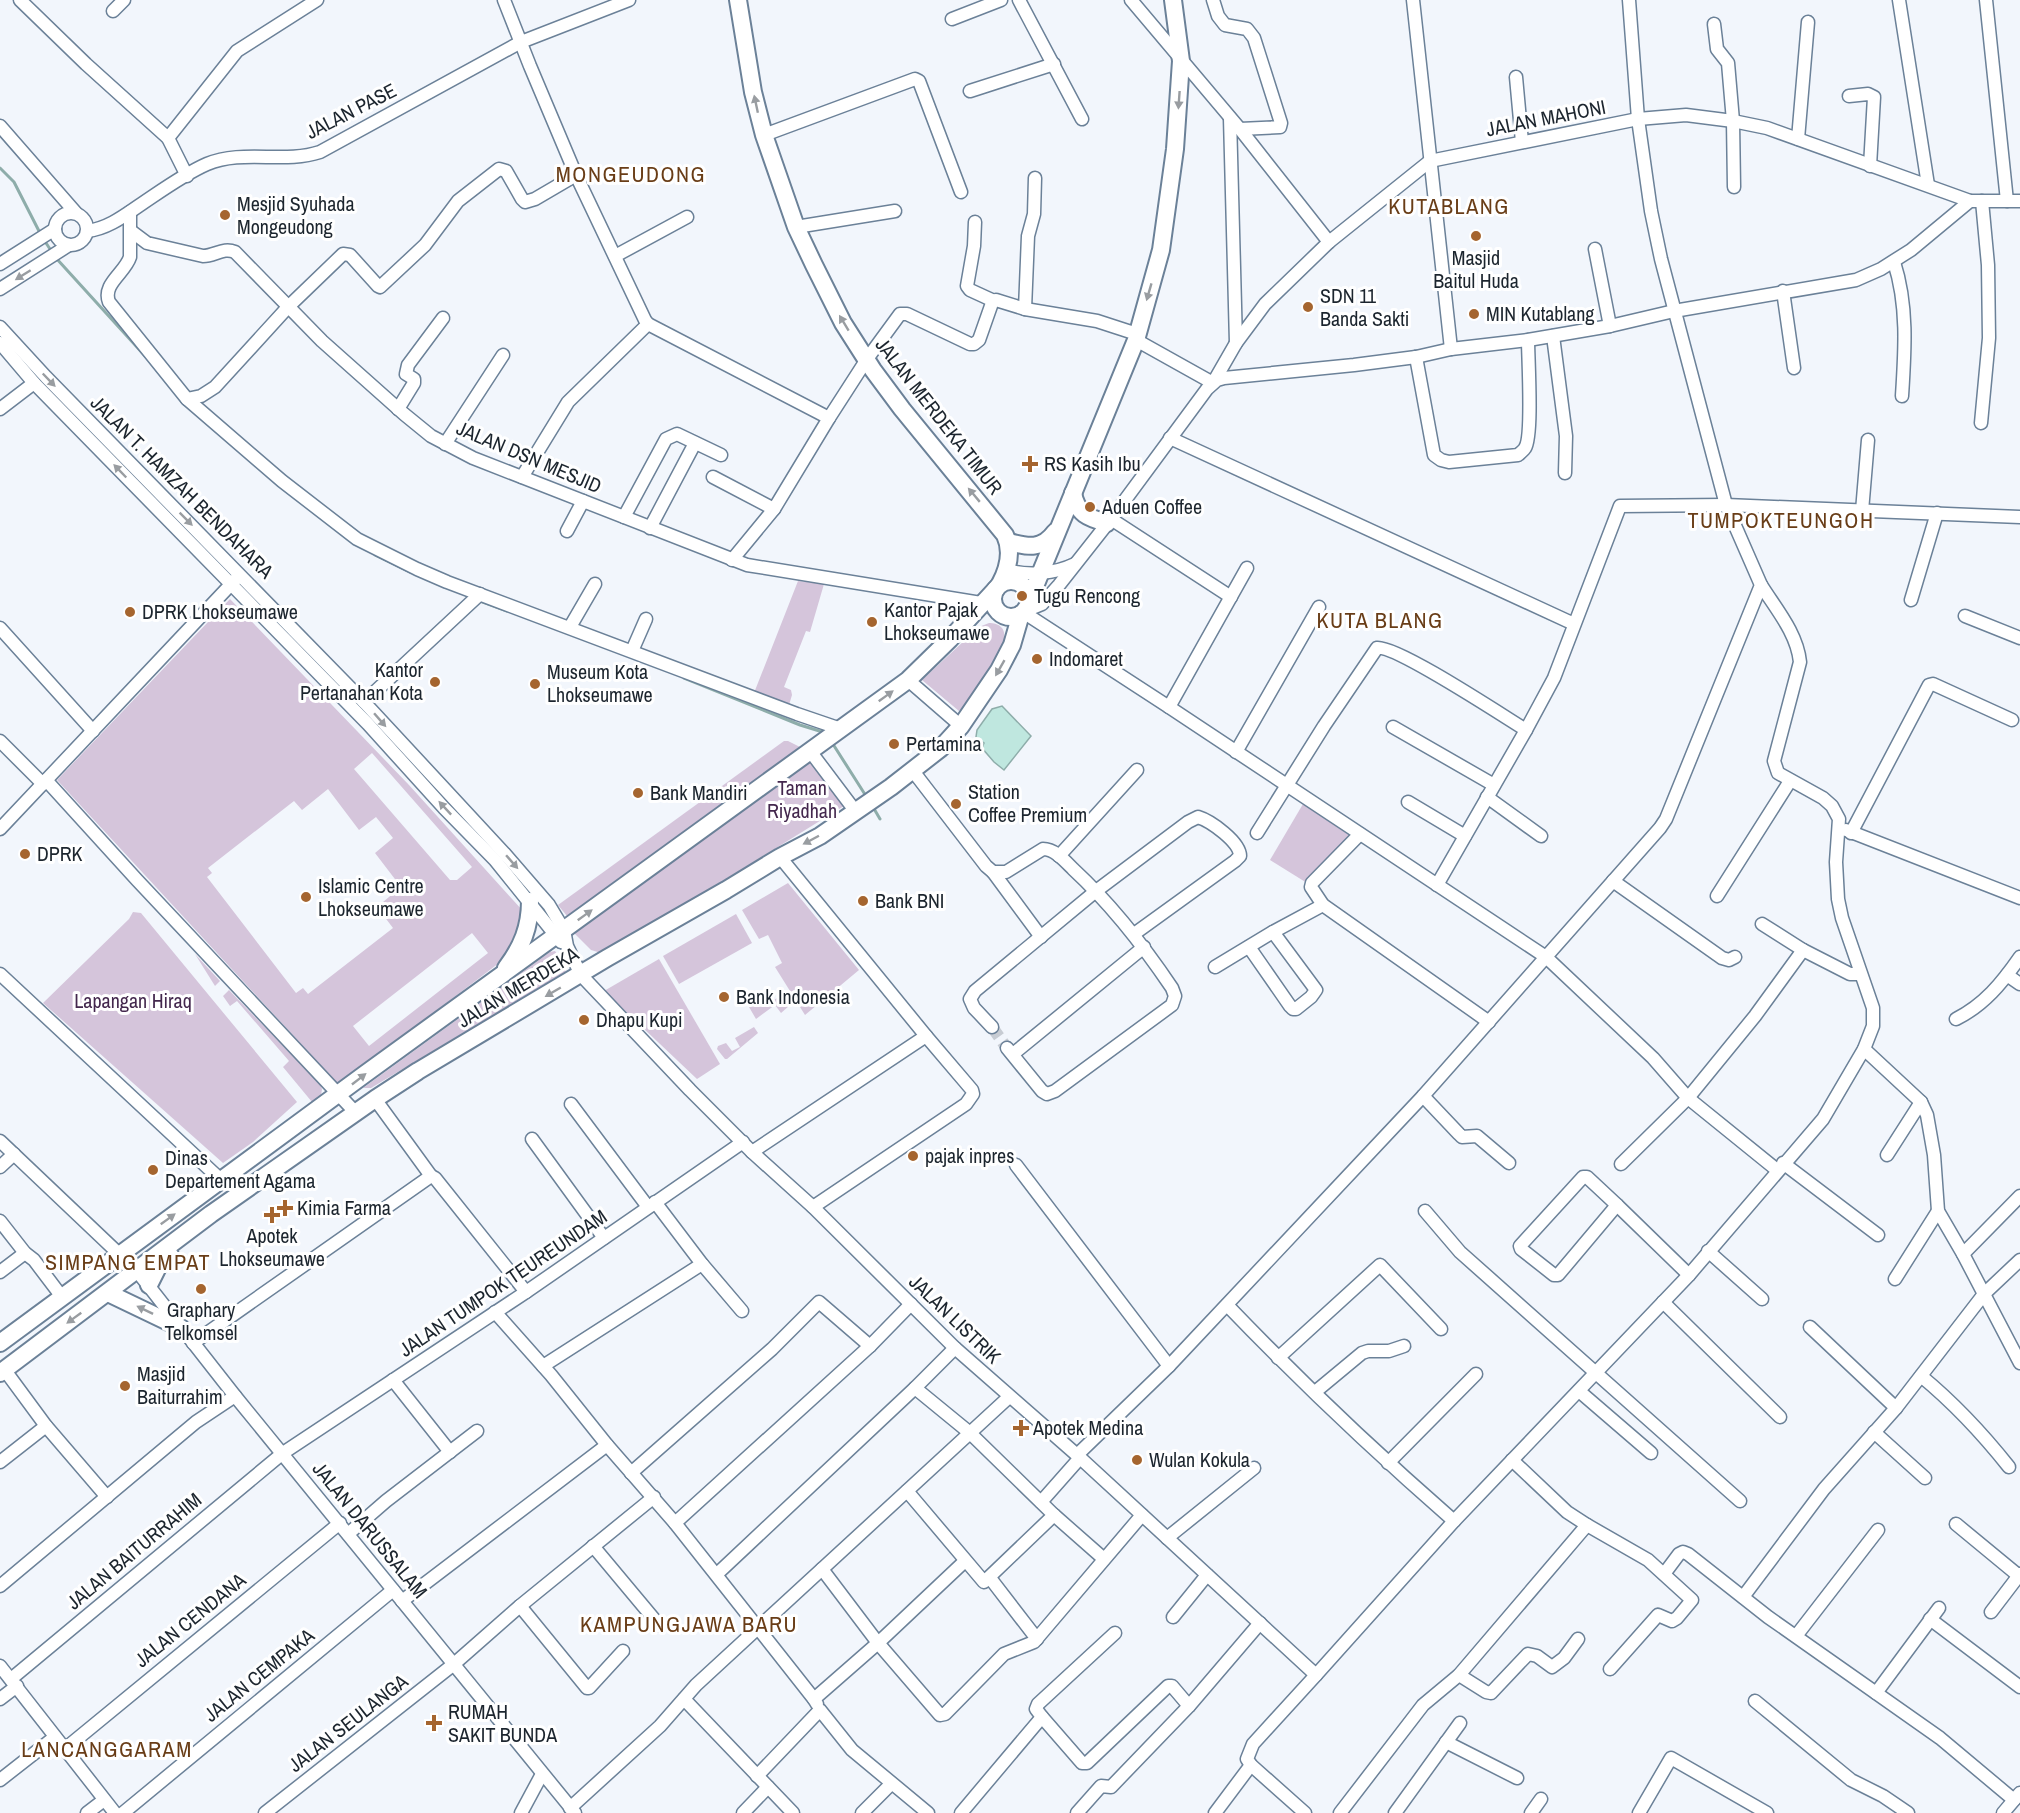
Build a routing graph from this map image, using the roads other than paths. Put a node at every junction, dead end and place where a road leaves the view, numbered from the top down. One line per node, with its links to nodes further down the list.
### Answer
1 (20, 0): 33 (street)
2 (124, 0): 16 (street)
3 (317, 0): 33 (street)
4 (504, 0): 20 (street)
5 (628, 0): 20 (street, JALAN PASE)
6 (738, 0): 32 (main road, JALAN MERDEKA TIMUR, one-way to 6)
7 (1001, 0): 17 (street)
8 (1019, 0): 22 (street)
9 (1131, 0): 21 (street)
10 (1173, 0): 21 (main road, JALAN MERDEKA)
11 (1213, 0): 31 (street)
12 (1413, 0): 36 (street)
13 (1629, 0): 28 (street)
14 (1899, 0): 41 (street)
15 (1986, 0): 46 (street)
16 (113, 11)
17 (952, 19)
18 (1808, 22): 34 (street)
19 (1714, 24): 29 (street)
20 (521, 42): 38 (street, JALAN PASE); 39 (street)
21 (1181, 61): 26 (street); 74 (main road, JALAN MERDEKA, one-way to 74)
22 (1054, 64): 24 (street); 27 (street)
23 (1516, 77): 35 (street)
24 (970, 91)
25 (1849, 96): 37 (street)
26 (1230, 118): 31 (street); 77 (street)
27 (1082, 119)
28 (1638, 119): 29 (street, JALAN MAHONI); 35 (street, JALAN MAHONI); 68 (street)
29 (1733, 121): 34 (street, JALAN MAHONI); 42 (street)
30 (0, 126): 43 (street)
31 (1240, 129): 57 (street)
32 (764, 135): 44 (street); 53 (main road, JALAN MERDEKA TIMUR)
33 (168, 138): 38 (street)
34 (1798, 139): 37 (street, JALAN MAHONI)
35 (1522, 142): 36 (street, JALAN MAHONI)
36 (1430, 161): 57 (street, JALAN MAHONI); 78 (street)
37 (1870, 166): 41 (street, JALAN MAHONI)
38 (187, 176): 49 (street, JALAN PASE)
39 (576, 176): 60 (street); 66 (street)
40 (1035, 178): 67 (street)
41 (1928, 185): 45 (street, JALAN MAHONI)
42 (1734, 187)
43 (54, 190): 50 (street); 54 (street)
44 (961, 192)
45 (1976, 201): 46 (street); 61 (street); 90 (street)
46 (2007, 201): 47 (street)
47 (2020, 201)
48 (895, 211): 53 (street)
49 (130, 212): 55 (street, JALAN PASE); 56 (street)
50 (76, 213): 54 (street); 55 (street)
51 (687, 217): 60 (street)
52 (975, 222): 65 (street)
53 (796, 227): 81 (main road, JALAN MERDEKA TIMUR, one-way to 53)
54 (53, 228): 58 (street); 62 (street)
55 (87, 231): 58 (street)
56 (131, 231): 66 (street, JALAN DSN MESJID); 86 (street)
57 (1329, 242): 77 (street, JALAN MAHONI)
58 (65, 248): 63 (street, one-way to 63)
59 (1594, 249): 71 (street)
60 (615, 256): 70 (street)
61 (1894, 262): 64 (street); 85 (street)
62 (0, 264)
63 (0, 290)
64 (1783, 291): 68 (street); 82 (street)
65 (994, 301): 67 (street); 81 (street)
66 (288, 307): 86 (street); 88 (street, JALAN DSN MESJID)
67 (1024, 309): 74 (street)
68 (1674, 311): 71 (street); 103 (street)
69 (443, 318): 88 (street)
70 (648, 324): 89 (street); 97 (street)
71 (1610, 326): 73 (street)
72 (0, 327): 76 (street, JALAN T. HAMZAH BENDAHARA)
73 (1553, 336): 75 (street); 96 (street)
74 (1137, 337): 84 (street); 101 (main road, JALAN MERDEKA)
75 (1528, 340): 78 (street); 80 (street)
76 (4, 342): 83 (street, JALAN T. HAMZAH BENDAHARA); 99 (street, JALAN T. HAMZAH BENDAHARA, one-way to 99)
77 (1236, 344): 84 (street, JALAN MAHONI)
78 (1451, 349): 80 (street)
79 (503, 355): 94 (street)
80 (1416, 357): 84 (street)
81 (867, 359): 89 (street); 113 (main road, JALAN MERDEKA TIMUR, one-way to 81)
82 (1794, 368)
83 (34, 383): 87 (street); 100 (street, JALAN T. HAMZAH BENDAHARA, one-way to 83)
84 (1213, 383): 91 (street, JALAN MAHONI)
85 (1902, 396)
86 (187, 399): 124 (street)
87 (0, 409)
88 (398, 409): 94 (street, JALAN DSN MESJID)
89 (828, 418): 104 (street)
90 (1981, 423)
91 (1170, 438): 109 (street, JALAN MAHONI); 131 (street)
92 (1868, 440): 105 (street)
93 (696, 443): 95 (street); 108 (street); 111 (street)
94 (445, 444): 97 (street, JALAN DSN MESJID)
95 (721, 455)
96 (1565, 472)
97 (522, 477): 102 (street, JALAN DSN MESJID)
98 (713, 477): 104 (street)
99 (145, 478): 100 (street); 118 (street, JALAN T. HAMZAH BENDAHARA, one-way to 118)
100 (136, 488): 120 (street, JALAN T. HAMZAH BENDAHARA)
101 (1073, 494): 109 (main road); 110 (main road, JALAN MERDEKA)
102 (583, 501): 108 (street, JALAN DSN MESJID); 112 (street)
103 (1726, 505): 105 (street); 122 (street); 131 (street)
104 (774, 509): 114 (street)
105 (1862, 511): 106 (street)
106 (1937, 513): 107 (street); 125 (street)
107 (2020, 517)
108 (624, 518): 111 (street, JALAN DSN MESJID)
109 (1109, 521): 115 (street, JALAN MAHONI); 123 (street)
110 (1061, 524): 113 (main road); 117 (main road, JALAN MERDEKA)
111 (650, 528): 114 (street, JALAN DSN MESJID)
112 (567, 531)
113 (1008, 542): 119 (main road)
114 (732, 560): 126 (street, JALAN DSN MESJID)
115 (1076, 563): 117 (street); 128 (street, JALAN MAHONI)
116 (1247, 568): 123 (street)
117 (1041, 573): 119 (street); 128 (main road, JALAN MERDEKA)
118 (241, 574): 120 (street); 137 (street, JALAN T. HAMZAH BENDAHARA)
119 (1001, 581): 126 (main road, JALAN MERDEKA); 128 (main road); 128 (main road)
120 (231, 584): 144 (street); 172 (street, JALAN T. HAMZAH BENDAHARA, one-way to 120)
121 (595, 584): 132 (street)
122 (1761, 585): 150 (street); 167 (street)
123 (1231, 597): 138 (street)
124 (475, 599): 132 (street); 137 (street)
125 (1911, 600)
126 (981, 603): 136 (main road, JALAN MERDEKA)
127 (1319, 608): 147 (street)
128 (1024, 610): 138 (street); 140 (main road, JALAN MERDEKA, one-way to 140)
129 (1965, 616): 134 (street)
130 (646, 619): 135 (street)
131 (1574, 624): 143 (street)
132 (570, 627): 135 (street)
133 (0, 628): 144 (street)
134 (2020, 638)
135 (632, 651): 142 (street)
136 (908, 680): 140 (street); 142 (main road, JALAN MERDEKA, one-way to 136)
137 (364, 702): 178 (street, JALAN T. HAMZAH BENDAHARA, one-way to 178)
138 (1169, 707): 147 (street)
139 (2012, 720): 159 (street)
140 (961, 726): 149 (main road, JALAN MERDEKA)
141 (1393, 727): 152 (street)
142 (840, 730): 146 (main road, JALAN MERDEKA)
143 (1526, 730): 152 (street); 153 (street)
144 (93, 731): 151 (street)
145 (0, 741): 151 (street)
146 (813, 749): 156 (street); 178 (main road, JALAN MERDEKA, one-way to 146)
147 (1236, 752): 153 (street)
148 (1137, 770): 164 (street)
149 (913, 771): 156 (main road, JALAN MERDEKA); 166 (street)
150 (1790, 781): 157 (street); 171 (street)
151 (45, 782): 158 (street); 197 (street)
152 (1494, 785): 154 (street)
153 (1287, 786): 160 (street); 161 (street)
154 (1487, 797): 162 (street); 163 (street)
155 (1408, 802): 162 (street)
156 (858, 811): 165 (main road, JALAN MERDEKA, one-way to 165)
157 (1839, 827): 159 (street); 187 (street)
158 (0, 829)
159 (1851, 833): 170 (street)
160 (1257, 834)
161 (1360, 834): 168 (street); 173 (street)
162 (1465, 836): 168 (street)
163 (1541, 836)
164 (1059, 856): 166 (street); 169 (street)
165 (780, 857): 188 (main road, JALAN MERDEKA); 195 (street)
166 (993, 872): 177 (street)
167 (1613, 881): 182 (street); 183 (street)
168 (1437, 885): 182 (street)
169 (1096, 891): 176 (street); 176 (street); 177 (street)
170 (2019, 895)
171 (1717, 896)
172 (530, 901): 178 (street, JALAN T. HAMZAH BENDAHARA); 190 (main road)
173 (1323, 905): 175 (street); 193 (street)
174 (1762, 924): 181 (street)
175 (1273, 932): 180 (street); 180 (street)
176 (1134, 934): 179 (street)
177 (1041, 937): 194 (street)
178 (562, 938): 188 (street, JALAN T. HAMZAH BENDAHARA); 190 (main road, JALAN MERDEKA)
179 (1144, 947): 179 (street)
180 (1249, 947): 185 (street)
181 (1803, 950): 187 (street); 199 (street)
182 (1546, 957): 193 (street); 199 (street)
183 (1735, 957)
184 (2020, 957): 189 (street)
185 (1215, 967)
186 (0, 974): 215 (street)
187 (1860, 974): 196 (street)
188 (581, 975): 200 (main road, JALAN MERDEKA, one-way to 200); 206 (street, JALAN LISTRIK)
189 (2007, 975): 191 (street); 192 (street)
190 (501, 976): 197 (main road, JALAN MERDEKA, one-way to 190)
191 (2020, 984)
192 (1956, 1019)
193 (1490, 1022): 198 (street)
194 (992, 1027)
195 (926, 1036): 206 (street, JALAN TUMPOK TEUREUNDAM); 219 (street)
196 (1864, 1049): 201 (street); 213 (street)
197 (338, 1095): 203 (street); 215 (main road, JALAN MERDEKA)
198 (1423, 1096): 209 (street); 244 (street)
199 (1688, 1098): 210 (street); 213 (street)
200 (375, 1099): 203 (main road, JALAN MERDEKA); 214 (street)
201 (1921, 1102): 208 (street); 221 (street)
202 (571, 1104): 218 (street)
203 (356, 1113): 222 (main road, JALAN MERDEKA)
204 (532, 1139): 225 (street)
205 (0, 1141): 207 (street, JALAN DARUSSALAM)
206 (748, 1147): 218 (street, JALAN TUMPOK TEUREUNDAM); 219 (street, JALAN LISTRIK)
207 (14, 1154): 212 (street); 228 (street, JALAN DARUSSALAM)
208 (1887, 1155)
209 (1509, 1163)
210 (1621, 1164)
211 (1016, 1165): 258 (street)
212 (0, 1167)
213 (1780, 1167): 224 (street); 226 (street)
214 (430, 1176): 237 (street); 251 (street)
215 (221, 1180): 228 (main road, JALAN MERDEKA, one-way to 215)
216 (2020, 1196): 229 (street)
217 (1617, 1204): 217 (street); 234 (street)
218 (652, 1205): 225 (street, JALAN TUMPOK TEUREUNDAM); 231 (street)
219 (813, 1207): 243 (street, JALAN LISTRIK)
220 (1425, 1211): 260 (street)
221 (1938, 1211): 229 (street); 235 (street)
222 (211, 1214): 232 (main road, JALAN MERDEKA); 236 (main road)
223 (0, 1221): 227 (street)
224 (1878, 1235)
225 (603, 1238): 237 (street, JALAN TUMPOK TEUREUNDAM)
226 (1708, 1251): 234 (street); 241 (street)
227 (25, 1252): 233 (street); 240 (street)
228 (121, 1254): 232 (street, JALAN DARUSSALAM); 240 (main road, JALAN MERDEKA)
229 (1963, 1254): 239 (street)
230 (2020, 1260): 239 (street)
231 (702, 1264): 245 (street); 257 (street)
232 (137, 1271): 236 (street, JALAN DARUSSALAM); 238 (main road, JALAN MERDEKA)
233 (0, 1272)
234 (1689, 1275): 242 (street)
235 (1895, 1279)
236 (149, 1286): 247 (street, JALAN DARUSSALAM)
237 (526, 1292): 246 (street, JALAN TUMPOK TEUREUNDAM)
238 (108, 1293): 247 (main road, one-way to 238); 259 (main road, JALAN MERDEKA, one-way to 259)
239 (1984, 1294): 256 (street); 262 (street)
240 (62, 1298): 250 (main road, JALAN MERDEKA)
241 (1762, 1299)
242 (1663, 1302): 260 (street); 270 (street)
243 (911, 1304): 252 (street); 254 (street, JALAN LISTRIK)
244 (1227, 1305): 255 (street); 258 (street)
245 (742, 1311)
246 (495, 1312): 257 (street); 263 (street, JALAN TUMPOK TEUREUNDAM)
247 (182, 1328): 251 (street, JALAN DARUSSALAM)
248 (1810, 1328): 269 (street)
249 (1442, 1329): 255 (street)
250 (0, 1343)
251 (194, 1343): 267 (street, JALAN DARUSSALAM)
252 (870, 1346): 285 (street); 295 (street)
253 (1404, 1346): 266 (street)
254 (956, 1348): 264 (street); 268 (street, JALAN LISTRIK)
255 (1278, 1358): 266 (street)
256 (2020, 1363)
257 (543, 1366): 275 (street)
258 (1169, 1366): 279 (street)
259 (2, 1371): 271 (street)
260 (1596, 1373): 265 (street); 290 (street)
261 (1476, 1374): 282 (street)
262 (1922, 1376): 269 (street); 283 (street)
263 (393, 1380): 276 (street); 277 (street, JALAN TUMPOK TEUREUNDAM)
264 (915, 1388): 274 (street); 306 (street)
265 (1579, 1391): 278 (street); 280 (street)
266 (1315, 1392): 282 (street)
267 (235, 1396): 277 (street, JALAN DARUSSALAM); 288 (street)
268 (1009, 1397): 274 (street); 279 (street, JALAN LISTRIK)
269 (1896, 1408): 273 (street)
270 (1780, 1417)
271 (46, 1426): 281 (street); 288 (street)
272 (477, 1431): 276 (street)
273 (1874, 1432): 286 (street); 313 (street)
274 (970, 1433): 287 (street); 291 (street)
275 (607, 1445): 285 (street); 314 (street)
276 (450, 1452): 300 (street)
277 (283, 1453): 296 (street, JALAN DARUSSALAM); 334 (street, JALAN BAITURRAHIM)
278 (1651, 1453)
279 (1078, 1457): 291 (street); 293 (street, JALAN LISTRIK)
280 (1512, 1460): 294 (street); 298 (street)
281 (0, 1462)
282 (1388, 1463): 294 (street)
283 (2009, 1467)
284 (1254, 1468): 301 (street)
285 (631, 1473): 289 (street)
286 (1925, 1478)
287 (907, 1491): 304 (street); 305 (street)
288 (107, 1497): 311 (street)
289 (654, 1497): 295 (street); 302 (street, JALAN SEULANGA)
290 (1740, 1501)
291 (1041, 1502): 292 (street)
292 (1054, 1515): 303 (street); 310 (street)
293 (1142, 1515): 301 (street, JALAN LISTRIK); 303 (street)
294 (1454, 1521): 332 (street)
295 (675, 1522): 306 (street)
296 (340, 1523): 300 (street, JALAN DARUSSALAM); 346 (street, JALAN CENDANA)
297 (1956, 1524): 309 (street)
298 (1587, 1525): 307 (street); 333 (street)
299 (1878, 1530): 324 (street)
300 (348, 1534): 312 (street, JALAN DARUSSALAM)
301 (1167, 1538): 308 (street, JALAN LISTRIK)
302 (593, 1546): 315 (street, JALAN SEULANGA); 321 (street)
303 (1104, 1559): 325 (street)
304 (966, 1561): 310 (street); 327 (street)
305 (822, 1569): 322 (street); 327 (street)
306 (717, 1574): 322 (street)
307 (1664, 1574): 313 (street); 331 (street)
308 (1207, 1575): 318 (street); 320 (street, JALAN LISTRIK)
309 (2019, 1575): 317 (street)
310 (990, 1578): 325 (street)
311 (0, 1586)
312 (393, 1590): 314 (street, JALAN DARUSSALAM); 361 (street, JALAN CEMPAKA)
313 (1743, 1597): 324 (street)
314 (402, 1602): 329 (street, JALAN DARUSSALAM)
315 (520, 1606): 328 (street); 329 (street, JALAN SEULANGA)
316 (1939, 1608): 319 (street)
317 (1991, 1612)
318 (1173, 1617)
319 (1930, 1619): 335 (street); 336 (street)
320 (1260, 1623): 332 (street, JALAN LISTRIK); 341 (street)
321 (658, 1625)
322 (758, 1629): 338 (street); 340 (street)
323 (1115, 1633): 342 (street)
324 (1796, 1636): 336 (street)
325 (1037, 1639): 327 (street)
326 (1578, 1639): 333 (street)
327 (878, 1643): 340 (street)
328 (623, 1651)
329 (454, 1664): 348 (street, JALAN DARUSSALAM); 362 (street, JALAN SEULANGA)
330 (0, 1666): 334 (street)
331 (1610, 1669)
332 (1316, 1675): 347 (street)
333 (1459, 1675): 372 (street)
334 (14, 1683): 337 (street, JALAN BAITURRAHIM); 344 (street)
335 (2020, 1687)
336 (1876, 1693): 354 (street)
337 (0, 1699)
338 (684, 1699): 349 (street); 358 (street)
339 (1755, 1701): 377 (street)
340 (817, 1704): 349 (street); 352 (street)
341 (1189, 1706): 342 (street); 369 (street)
342 (1042, 1717): 368 (street)
343 (1460, 1723): 345 (street)
344 (55, 1737): 346 (street); 351 (street)
345 (1446, 1742): 350 (street); 373 (street)
346 (66, 1748): 356 (street)
347 (1251, 1765): 357 (street); 370 (street)
348 (542, 1774): 358 (street, JALAN DARUSSALAM); 363 (street)
349 (757, 1776): 353 (street)
350 (1517, 1778)
351 (0, 1780)
352 (891, 1784): 366 (street); 367 (street)
353 (768, 1787): 364 (street); 365 (street)
354 (2018, 1798): 378 (street)
355 (1542, 1799): 374 (street)
356 (104, 1800): 359 (street); 360 (street)
357 (1291, 1808): 371 (street)
358 (573, 1810)
359 (87, 1813)
360 (115, 1813)
361 (123, 1813)
362 (265, 1813)
363 (520, 1813)
364 (742, 1813)
365 (793, 1813)
366 (862, 1813)
367 (928, 1813)
368 (961, 1813)
369 (1077, 1813)
370 (1215, 1813)
371 (1305, 1813)
372 (1340, 1813)
373 (1395, 1813)
374 (1531, 1813)
375 (1639, 1813): 376 (street)
376 (1767, 1813)
377 (1908, 1813)
378 (2003, 1813)

